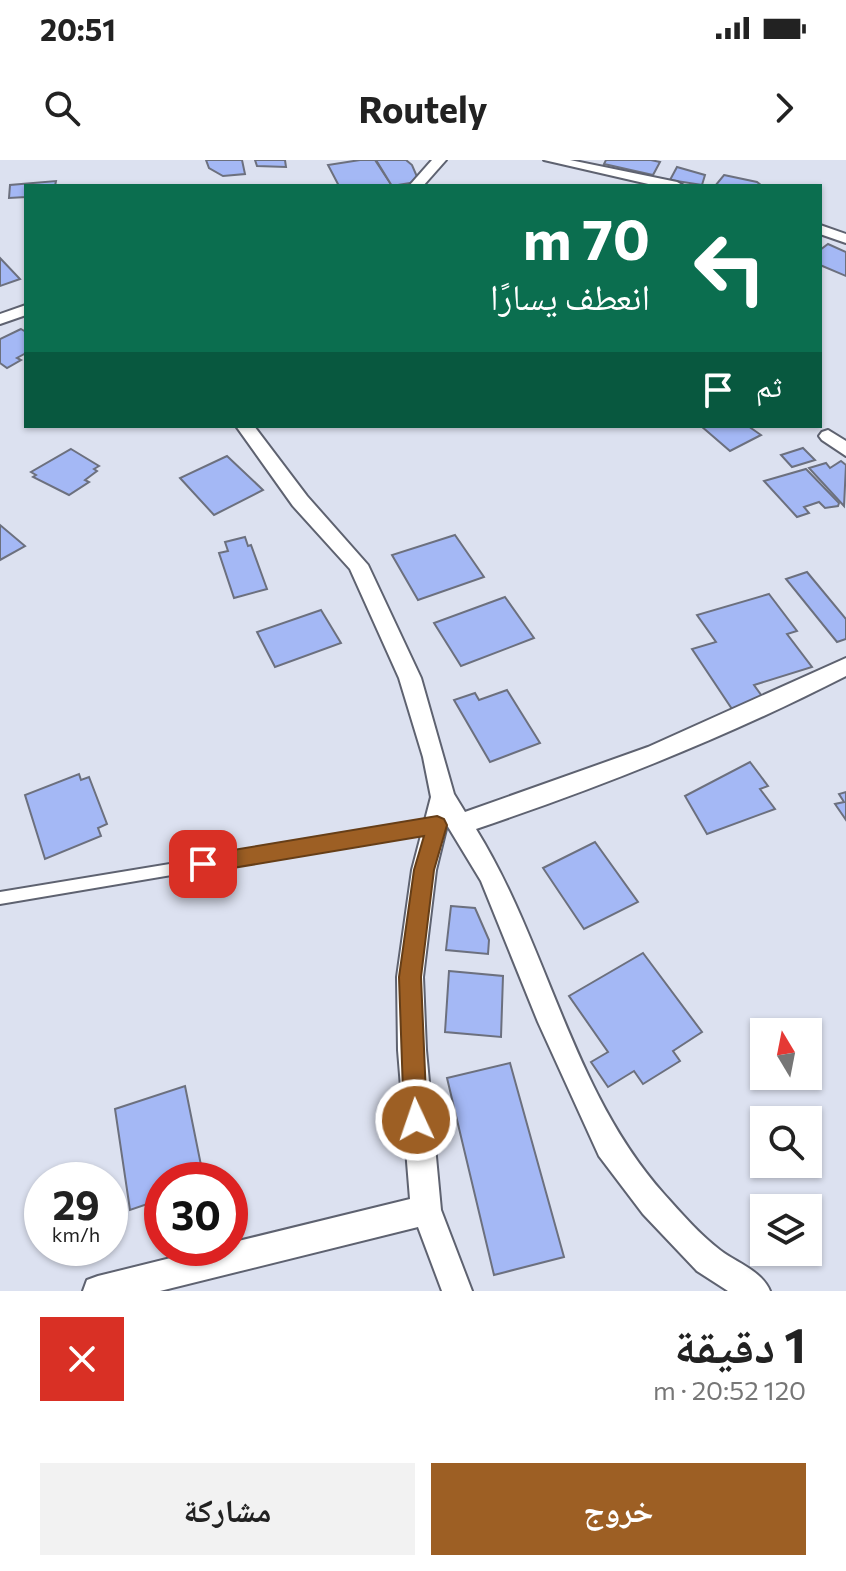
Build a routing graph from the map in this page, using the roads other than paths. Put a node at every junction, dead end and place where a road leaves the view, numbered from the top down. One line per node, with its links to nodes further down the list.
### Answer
1 (439, 160): 3 (street)
2 (560, 161): 4 (street)
3 (418, 184)
4 (668, 184)
5 (822, 230): 6 (street)
6 (846, 239)
7 (24, 311): 8 (street)
8 (0, 319)
9 (246, 428): 13 (street)
10 (828, 436): 11 (street)
11 (846, 450)
12 (846, 666): 13 (street)
13 (449, 824): 14 (lane); 15 (street); 18 (street)
14 (0, 898)
15 (426, 1210): 16 (street); 17 (street)
16 (98, 1291)
17 (457, 1291)
18 (755, 1291)

